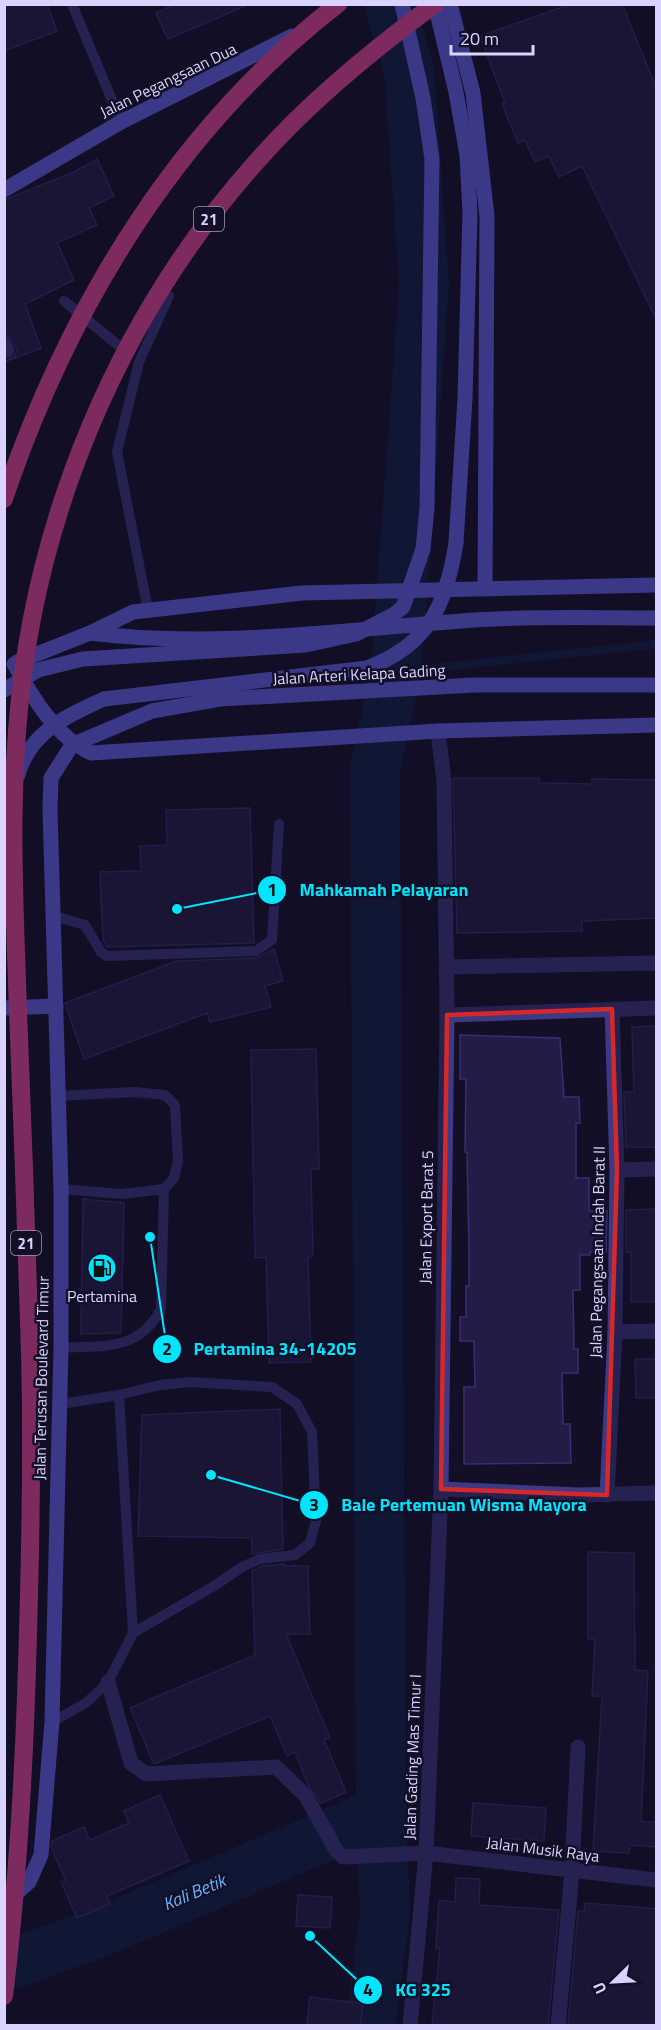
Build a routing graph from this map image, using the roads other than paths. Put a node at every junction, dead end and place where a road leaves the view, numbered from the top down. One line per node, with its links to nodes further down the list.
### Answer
1 (72, 4): 7 (lane)
2 (338, 4): 12 (highway, bridge)
3 (349, 4): 7 (street, Jalan Pegangsaan Dua)
4 (402, 4): 20 (street, bridge)
5 (435, 4): 53 (street, bridge); 55 (highway, 21, bridge)
6 (450, 4): 14 (street)
7 (121, 122): 8 (street, Jalan Pegangsaan Dua)
8 (4, 190)
9 (169, 296): 11 (lane)
10 (64, 301): 11 (lane)
11 (139, 362): 15 (lane)
12 (4, 499)
13 (657, 585): 14 (street)
14 (479, 589): 15 (street, bridge)
15 (148, 610): 17 (street)
16 (657, 618): 17 (street, bridge)
17 (90, 633): 18 (street)
18 (9, 666): 23 (street)
19 (657, 685): 23 (street, Jalan Arteri Kelapa Gading)
20 (4, 690)
21 (657, 725): 22 (street)
22 (438, 731): 23 (street); 27 (street, Jalan Export Barat 5)
23 (72, 745): 25 (street, Jalan Terusan Boulevard Timur)
24 (279, 824): 25 (lane)
25 (51, 915): 28 (street, Jalan Terusan Boulevard Timur)
26 (657, 963): 27 (street)
27 (447, 967): 32 (street, Jalan Export Barat 5)
28 (56, 1006): 29 (street); 33 (street, Jalan Terusan Boulevard Timur)
29 (4, 1008)
30 (657, 1008): 31 (street)
31 (612, 1009): 32 (street); 35 (street, Jalan Pegangsaan Indah Barat II)
32 (447, 1015): 43 (street, Jalan Export Barat 5)
33 (58, 1095): 36 (street, Jalan Terusan Boulevard Timur); 37 (lane)
34 (657, 1169): 35 (street)
35 (617, 1170): 39 (street, Jalan Pegangsaan Indah Barat II)
36 (61, 1189): 37 (lane); 40 (street, Jalan Terusan Boulevard Timur)
37 (164, 1189): 40 (lane)
38 (657, 1331): 39 (street)
39 (615, 1332): 45 (street, Jalan Pegangsaan Indah Barat II)
40 (61, 1348): 42 (street, Jalan Terusan Boulevard Timur)
41 (119, 1395): 42 (lane); 46 (lane); 46 (lane)
42 (60, 1404): 48 (street, Jalan Terusan Boulevard Timur)
43 (441, 1489): 45 (street); 50 (street, Jalan Gading Mas Timur I)
44 (657, 1493): 45 (street)
45 (607, 1495)
46 (133, 1633): 47 (lane)
47 (108, 1682): 48 (lane); 50 (street, Jalan Musik Raya)
48 (52, 1722): 53 (street, Jalan Terusan Boulevard Timur)
49 (578, 1747): 51 (street)
50 (418, 1853): 51 (street, Jalan Musik Raya); 56 (street, Jalan Gading Mas Timur I)
51 (572, 1871): 52 (street, Jalan Musik Raya); 57 (street)
52 (657, 1880)
53 (9, 1900): 54 (street)
54 (4, 1941)
55 (4, 1996)
56 (410, 2025)
57 (558, 2025)

